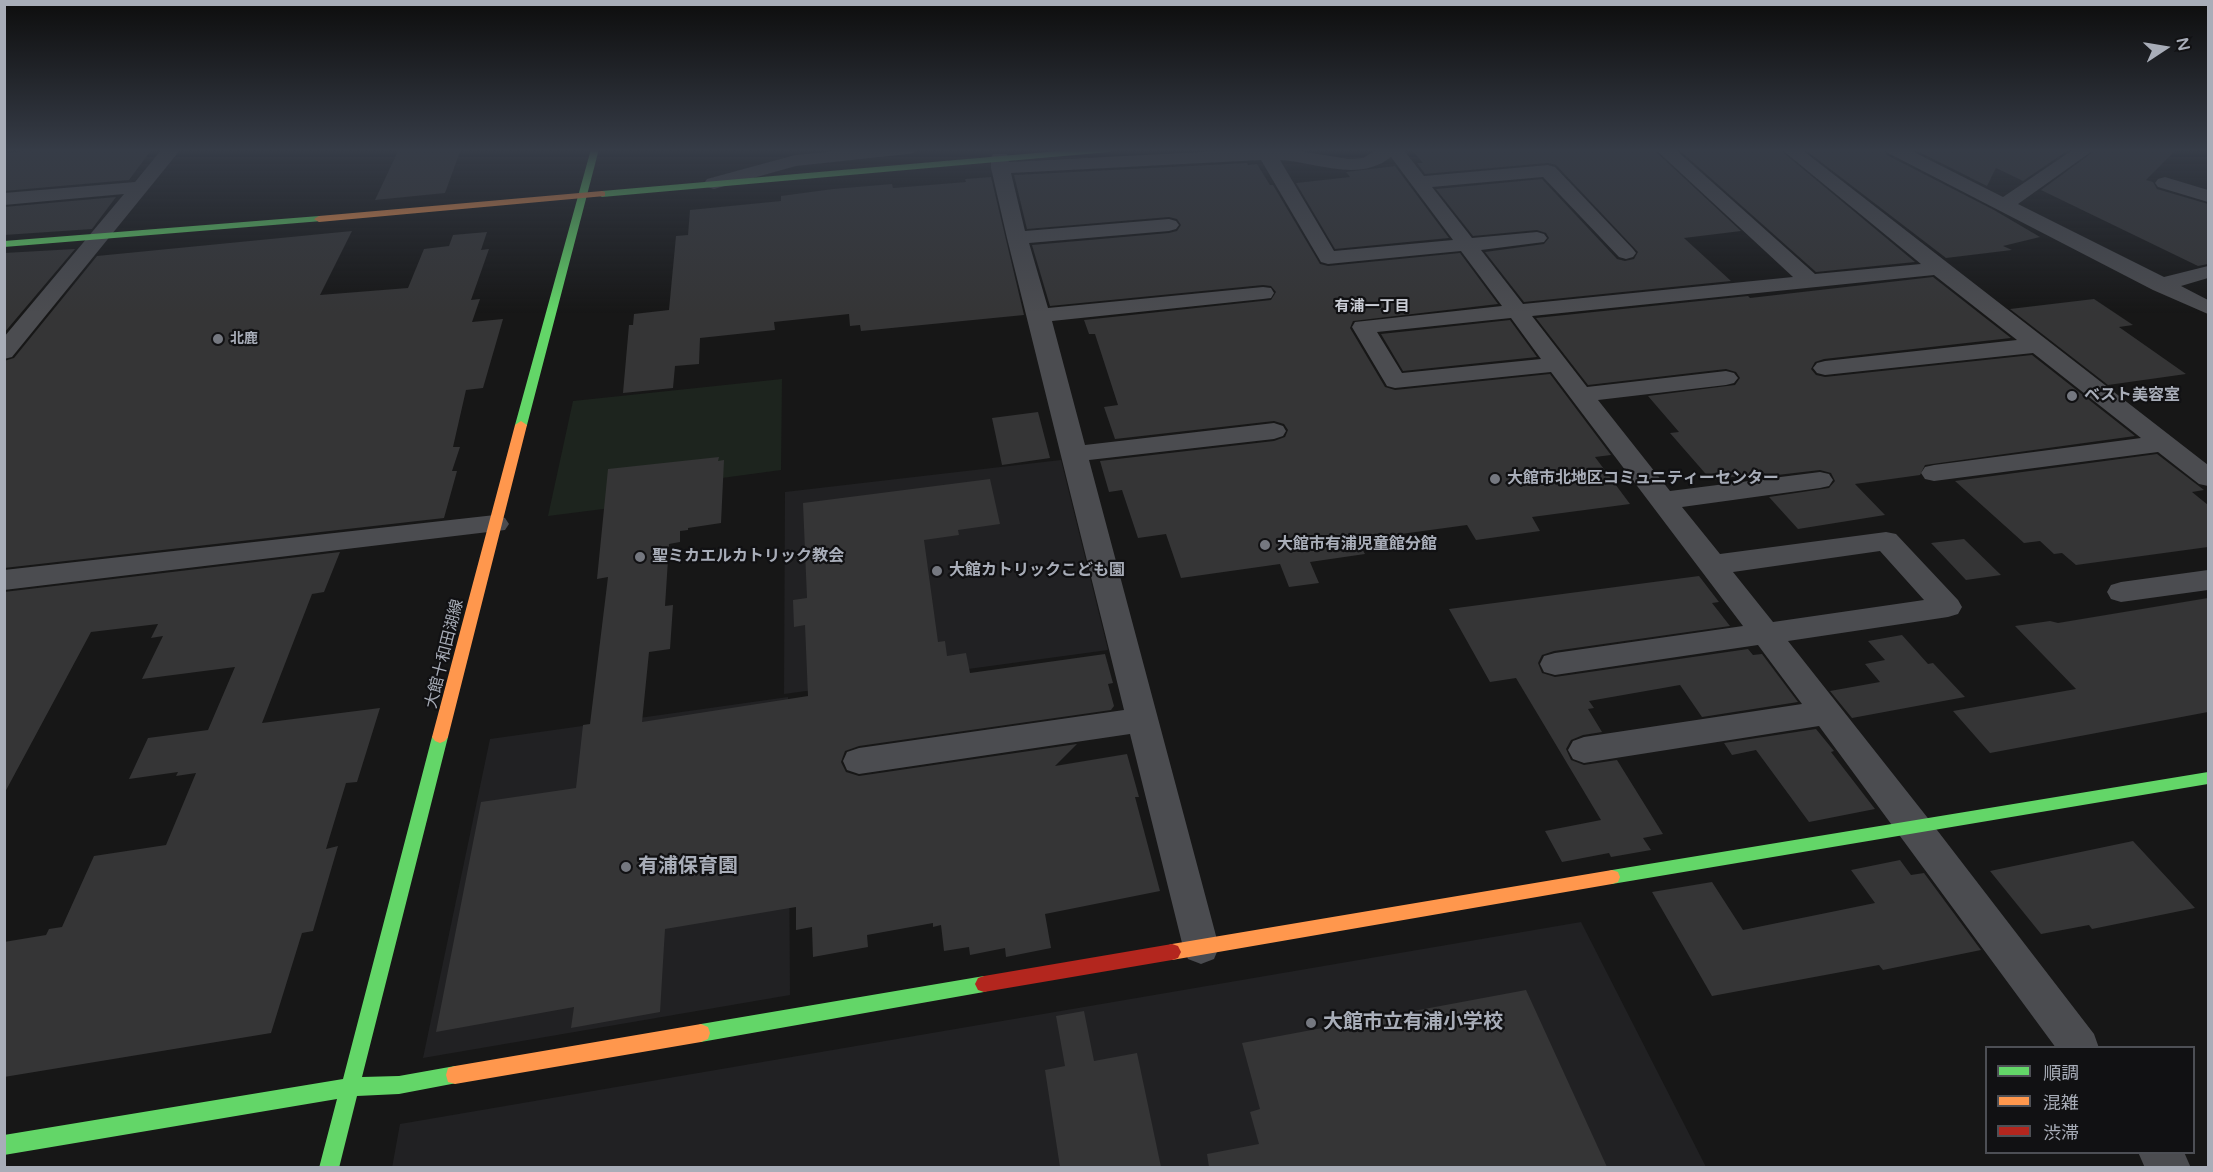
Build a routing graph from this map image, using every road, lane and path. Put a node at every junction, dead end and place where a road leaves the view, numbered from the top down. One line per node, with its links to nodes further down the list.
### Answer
1 (127, 204): 12 (street)
2 (485, 204): 12 (main road)
3 (581, 204): 39 (main road, 大館十和田湖線)
4 (1009, 204): 13 (street)
5 (1296, 204): 16 (street)
6 (1435, 204): 16 (street)
7 (1579, 204): 17 (street)
8 (1724, 204): 20 (street)
9 (1858, 204): 18 (street)
10 (2004, 205): 21 (street)
11 (1169, 225): 13 (street)
12 (98, 238): 15 (main road); 27 (street)
13 (1017, 238): 25 (street)
14 (1537, 238): 16 (street)
15 (4, 244)
16 (1466, 246): 24 (street)
17 (1626, 253)
18 (1939, 268): 20 (street); 26 (street)
19 (2208, 272): 21 (street)
20 (1810, 281): 24 (street)
21 (2161, 285): 23 (street)
22 (1263, 293): 25 (street)
23 (2208, 308)
24 (1516, 310): 28 (street); 28 (street)
25 (1039, 315): 34 (street)
26 (2039, 345): 29 (street); 33 (street)
27 (4, 352)
28 (1557, 364): 31 (street)
29 (1825, 368)
30 (1726, 378): 31 (street)
31 (1580, 395): 38 (street)
32 (1274, 431): 34 (street)
33 (2164, 443): 35 (street); 36 (street)
34 (1075, 454): 47 (street)
35 (1934, 473)
36 (2208, 478)
37 (1820, 480): 38 (street)
38 (1662, 501): 40 (street)
39 (495, 524): 41 (street); 54 (main road, 大館十和田湖線)
40 (1712, 565): 44 (street); 44 (street)
41 (4, 580)
42 (2208, 580): 43 (street)
43 (2121, 592)
44 (1765, 634): 45 (street); 46 (street)
45 (1555, 664)
46 (1825, 713): 48 (street); 51 (street)
47 (1143, 720): 49 (street); 52 (street)
48 (1584, 750)
49 (859, 761)
50 (2208, 778): 51 (main road)
51 (1915, 827): 52 (main road); 53 (street)
52 (1201, 947): 54 (main road)
53 (2079, 1046)
54 (350, 1087): 55 (main road); 57 (main road, 大館十和田湖線)
55 (4, 1145)
56 (2160, 1154): 58 (street)
57 (329, 1167)
58 (2170, 1167)

